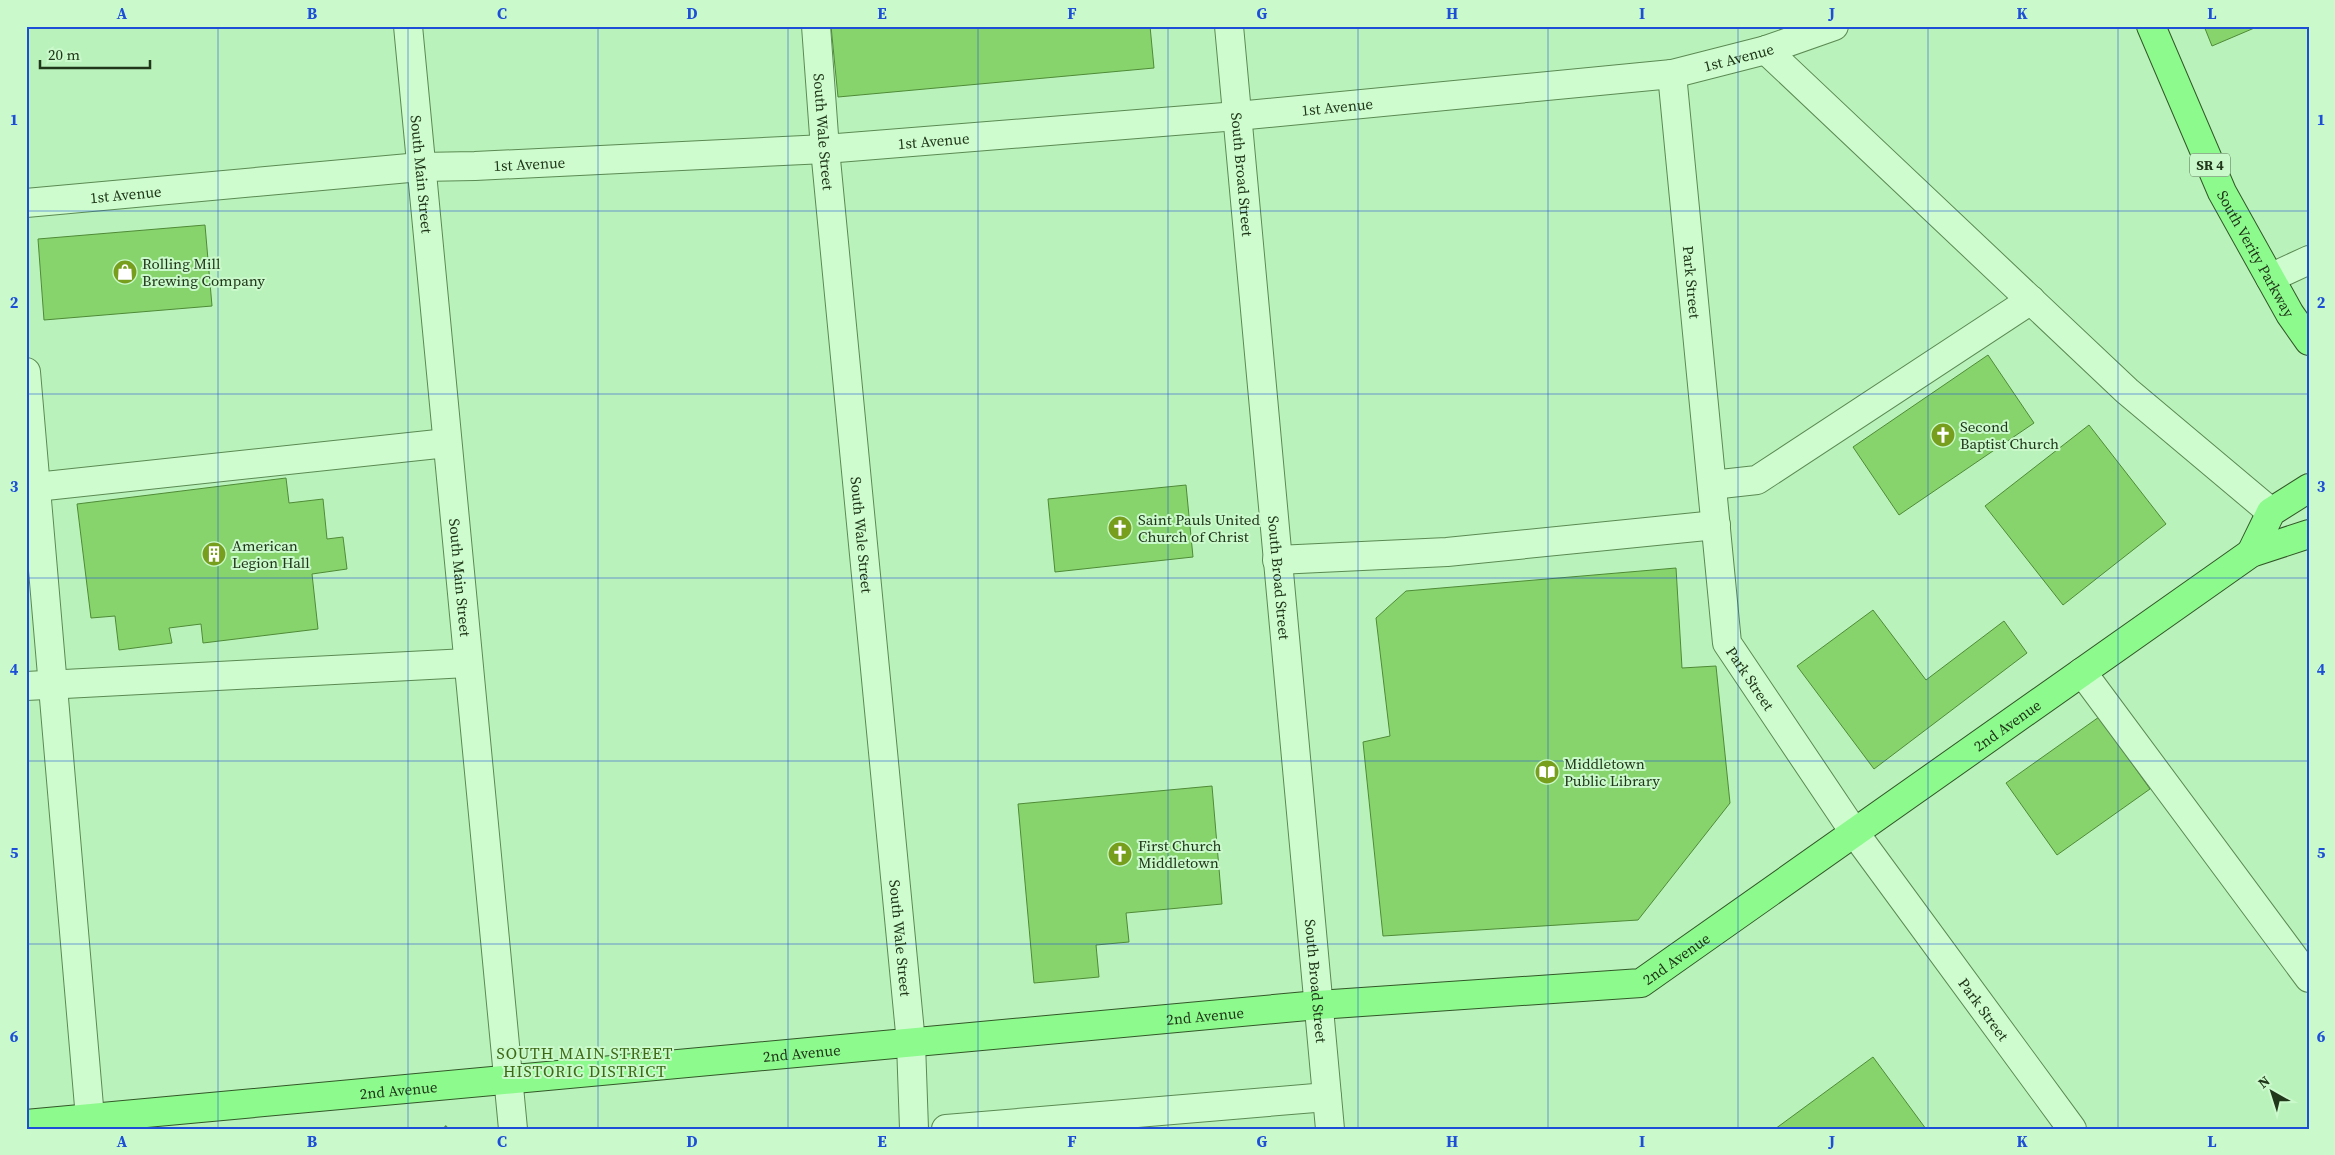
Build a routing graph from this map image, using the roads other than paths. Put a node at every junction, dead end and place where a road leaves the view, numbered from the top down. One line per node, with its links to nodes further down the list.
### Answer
1 (408, 26): 10 (street, South Main Street)
2 (816, 26): 9 (street, South Wale Street)
3 (1229, 26): 8 (street, South Broad Street)
4 (1834, 26): 6 (street, 1st Avenue)
5 (2151, 26): 13 (main road, South Verity Parkway / SR 4)
6 (1766, 50): 7 (street, 1st Avenue); 14 (street)
7 (1672, 74): 8 (street, 1st Avenue); 18 (street, Park Street)
8 (1237, 116): 9 (street, 1st Avenue); 25 (street, South Broad Street)
9 (825, 148): 10 (street, 1st Avenue); 33 (street, South Wale Street)
10 (420, 167): 11 (street, 1st Avenue); 17 (street, South Main Street)
11 (26, 203)
12 (2309, 260): 13 (street)
13 (2270, 278): 15 (main road, South Verity Parkway / SR 4)
14 (2031, 300): 18 (street); 21 (street)
15 (2309, 341)
16 (26, 372): 19 (street)
17 (447, 443): 19 (street); 26 (street, South Main Street)
18 (1712, 485): 22 (street, Park Street)
19 (36, 487): 28 (street)
20 (2309, 488): 21 (main road)
21 (2271, 512): 24 (main road, 2nd Avenue)
22 (1716, 525): 25 (street); 30 (street, Park Street)
23 (2309, 534): 24 (main road, 2nd Avenue)
24 (2251, 553): 27 (main road, 2nd Avenue)
25 (1277, 560): 32 (street, South Broad Street)
26 (468, 663): 28 (street); 34 (street, South Main Street)
27 (2082, 672): 30 (main road, 2nd Avenue); 31 (street)
28 (53, 684): 29 (street); 36 (street)
29 (26, 686)
30 (1854, 832): 32 (main road, 2nd Avenue); 42 (street, Park Street)
31 (2309, 978)
32 (1318, 1005): 33 (main road, 2nd Avenue); 35 (street, South Broad Street)
33 (910, 1043): 34 (main road, 2nd Avenue); 39 (street, South Wale Street)
34 (507, 1079): 36 (main road, 2nd Avenue); 38 (street, South Main Street)
35 (1327, 1097): 40 (street); 41 (street, South Broad Street)
36 (90, 1118): 37 (main road, 2nd Avenue)
37 (26, 1124)
38 (513, 1129)
39 (914, 1129)
40 (946, 1129)
41 (1330, 1129)
42 (2072, 1129)

